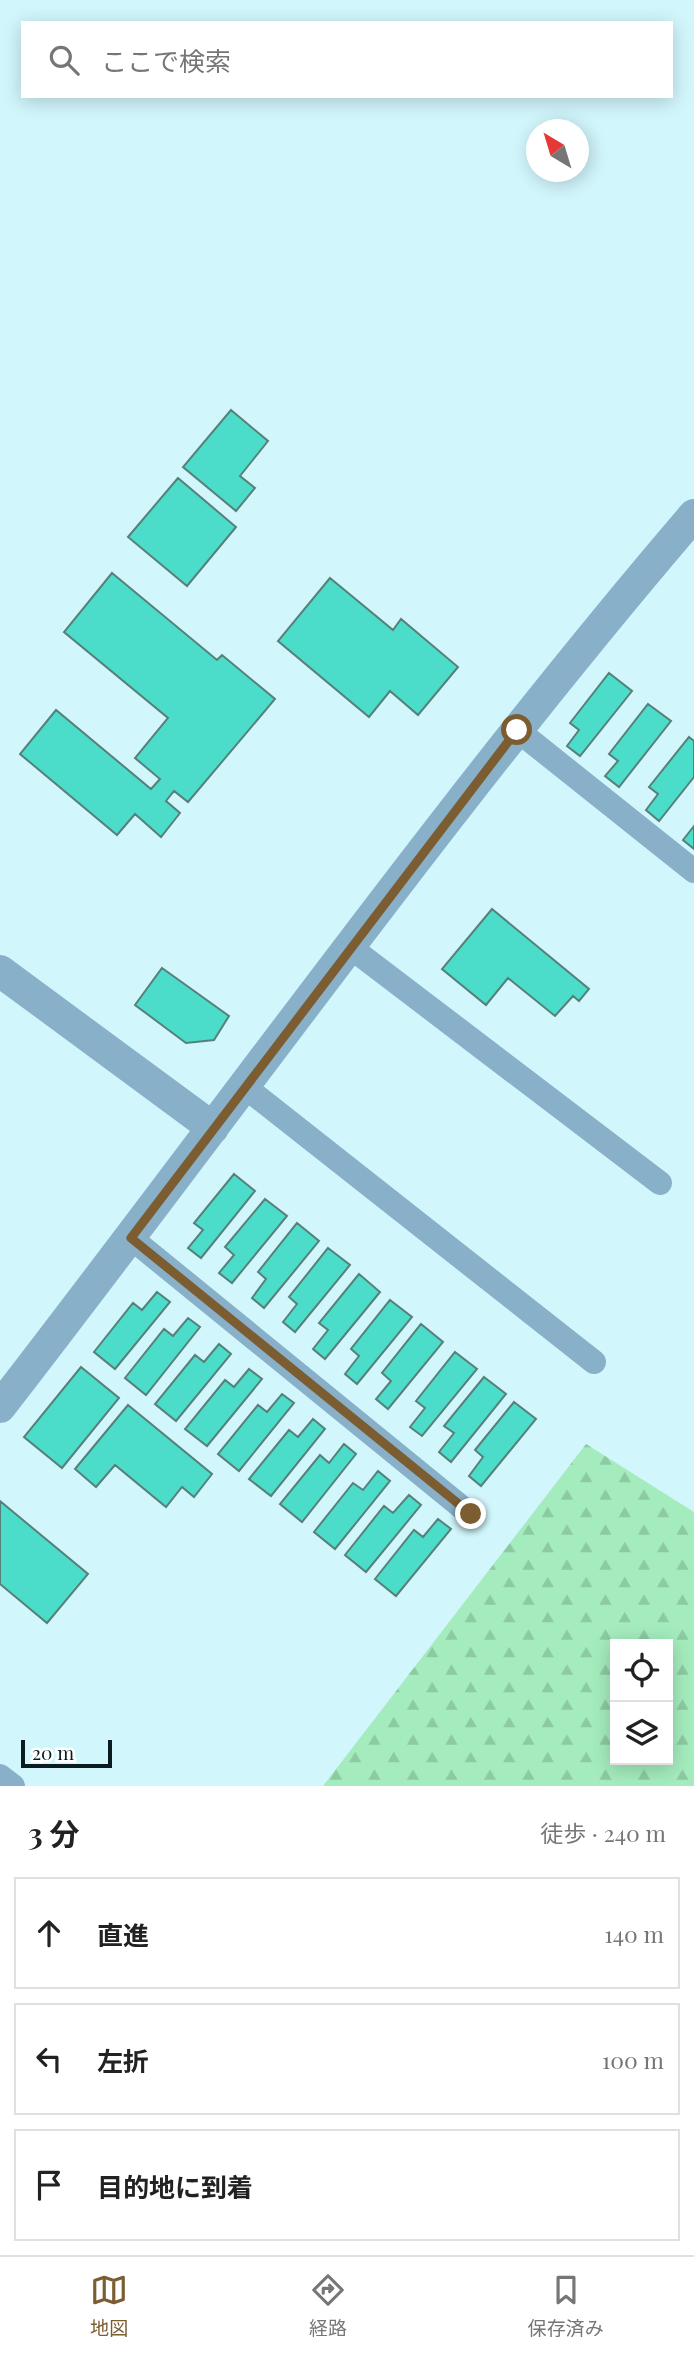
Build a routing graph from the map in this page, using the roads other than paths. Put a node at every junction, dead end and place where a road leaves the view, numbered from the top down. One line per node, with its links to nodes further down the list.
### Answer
1 (694, 515): 2 (street)
2 (517, 730): 3 (street); 4 (street)
3 (694, 871)
4 (350, 947): 6 (street); 8 (street)
5 (0, 971): 7 (street)
6 (245, 1087): 7 (street); 10 (street)
7 (213, 1128): 9 (street)
8 (660, 1183)
9 (131, 1238): 11 (street); 12 (street)
10 (594, 1362)
11 (0, 1407)
12 (471, 1514)
13 (0, 1776): 14 (street)
14 (13, 1786)

